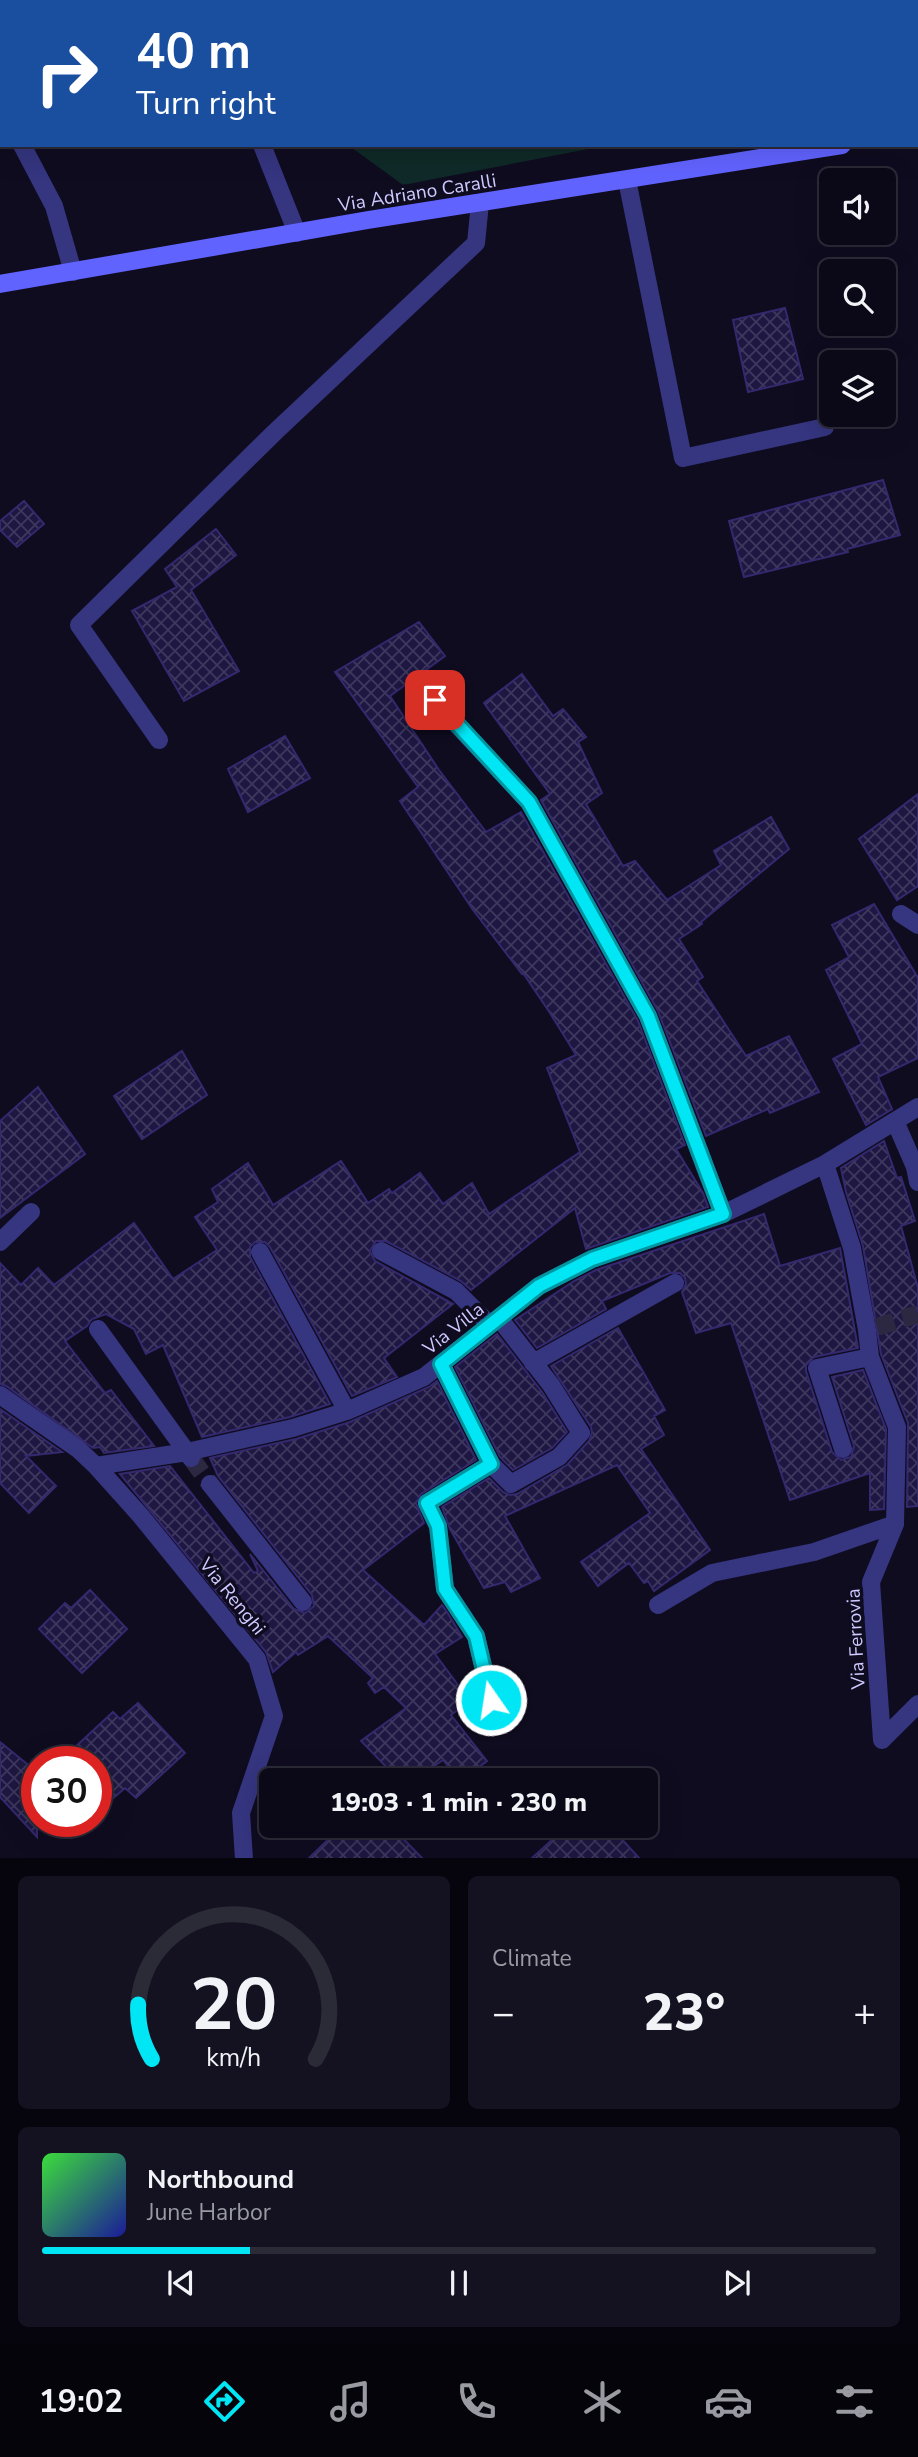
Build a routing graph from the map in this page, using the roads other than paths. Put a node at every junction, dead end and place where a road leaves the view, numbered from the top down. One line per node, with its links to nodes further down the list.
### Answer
1 (23, 147): 7 (street)
2 (263, 147): 6 (street)
3 (830, 147): 4 (street, Via Adriano Caralli)
4 (627, 180): 5 (street, Via Adriano Caralli); 9 (street)
5 (480, 203): 6 (street, Via Adriano Caralli); 11 (street)
6 (298, 233): 7 (street, Via Adriano Caralli)
7 (73, 272): 8 (street, Via Adriano Caralli)
8 (0, 284)
9 (825, 427)
10 (435, 700): 19 (street)
11 (159, 740)
12 (901, 914): 13 (street)
13 (918, 925)
14 (918, 1107): 15 (street, Via Villa)
15 (895, 1121): 16 (street, Via Villa); 17 (street)
16 (825, 1164): 19 (street, Via Villa); 26 (street, Via Ferrovia)
17 (918, 1182)
18 (31, 1212): 20 (street)
19 (723, 1214): 24 (street, Via Villa)
20 (0, 1242)
21 (382, 1251): 24 (street)
22 (260, 1252): 30 (street)
23 (675, 1283): 27 (street)
24 (495, 1321): 27 (street); 28 (street, Via Villa)
25 (98, 1329): 32 (street)
26 (870, 1357): 31 (street); 36 (street, Via Ferrovia)
27 (533, 1363): 33 (street)
28 (441, 1364): 30 (street, Via Villa); 33 (street)
29 (0, 1395): 34 (street)
30 (347, 1411): 32 (street, Via Villa)
31 (843, 1449)
32 (189, 1455): 34 (street, Via Villa)
33 (491, 1464): 39 (street)
34 (96, 1466): 41 (street, Via Renghi)
35 (210, 1484): 37 (street)
36 (895, 1524): 38 (street); 40 (street, Via Ferrovia)
37 (303, 1602)
38 (658, 1605)
39 (491, 1700)
40 (918, 1704)
41 (244, 1858)

